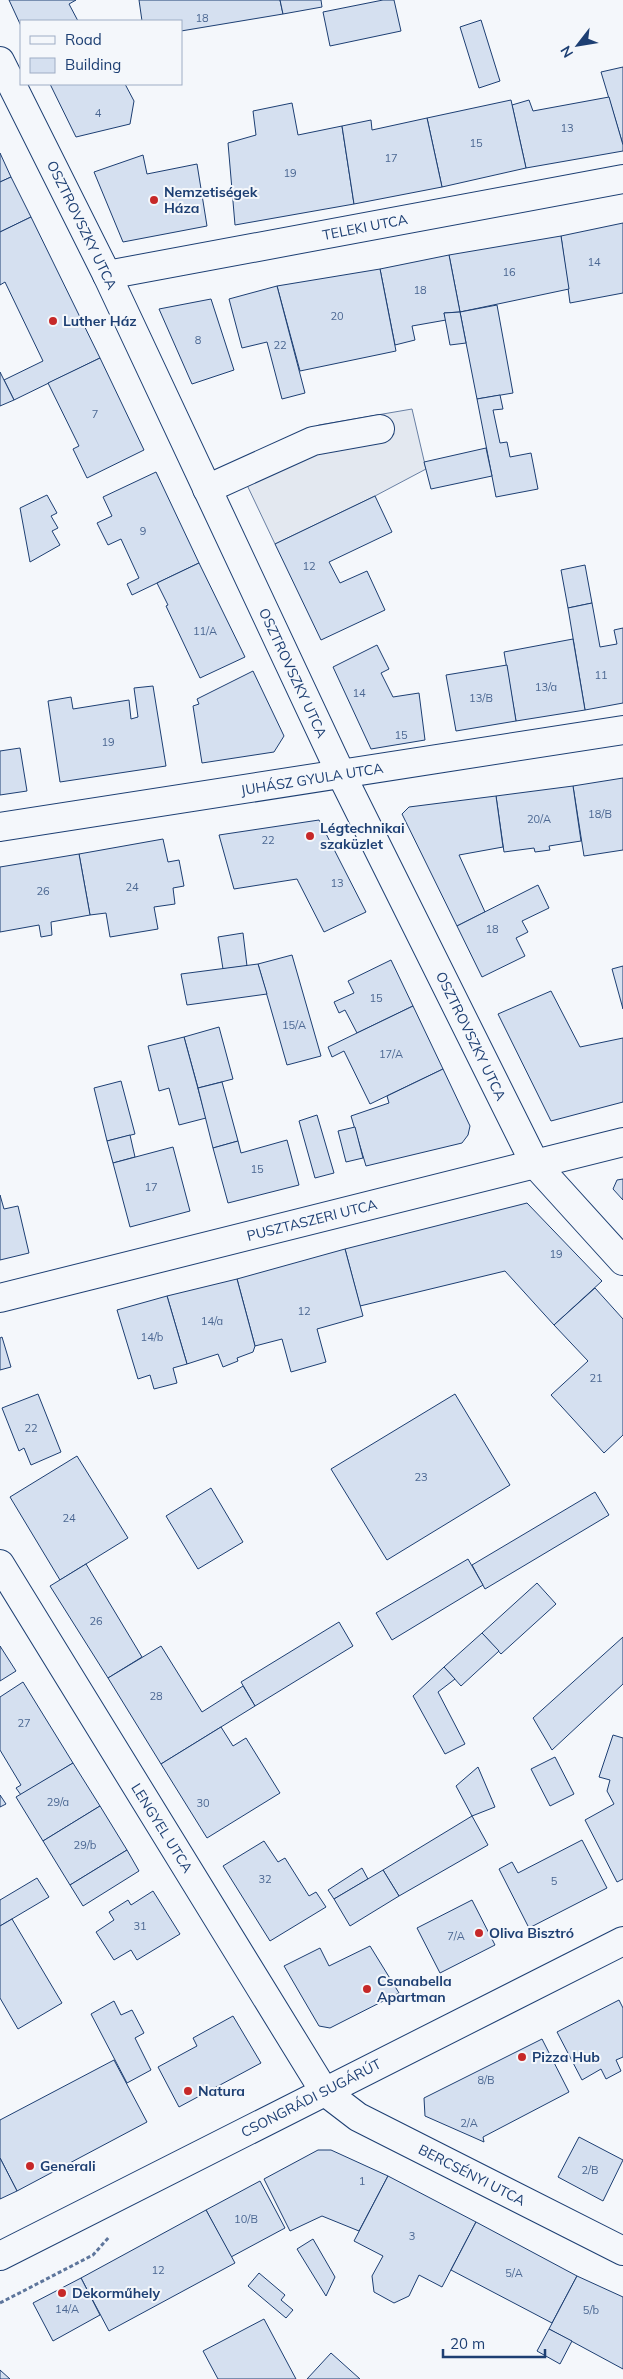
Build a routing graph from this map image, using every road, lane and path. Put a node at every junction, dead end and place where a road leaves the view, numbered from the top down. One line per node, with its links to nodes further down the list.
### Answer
1 (0, 61): 3 (street, OSZTROVSZKY UTCA)
2 (623, 179): 3 (street, TELEKI UTCA)
3 (107, 275): 5 (street, OSZTROVSZKY UTCA)
4 (380, 429): 5 (street)
5 (207, 489): 7 (street, OSZTROVSZKY UTCA)
6 (623, 730): 7 (street, JUHÁSZ GYULA UTCA)
7 (341, 774): 8 (street, JUHÁSZ GYULA UTCA); 10 (street, OSZTROVSZKY UTCA)
8 (0, 827)
9 (623, 1142): 10 (street, PUSZTASZERI UTCA)
10 (535, 1164): 11 (street, OSZTROVSZKY UTCA); 12 (street, PUSZTASZERI UTCA)
11 (623, 1261)
12 (0, 1298)
13 (0, 1564): 15 (street, LENGYEL UTCA)
14 (623, 1941): 15 (street, CSONGRÁDI SUGÁRÚT)
15 (324, 2091): 16 (street, BERCSÉNYI UTCA); 18 (street, CSONGRÁDI SUGÁRÚT)
16 (623, 2252)
17 (93, 2255): 19 (path)
18 (0, 2256)
19 (0, 2303)

